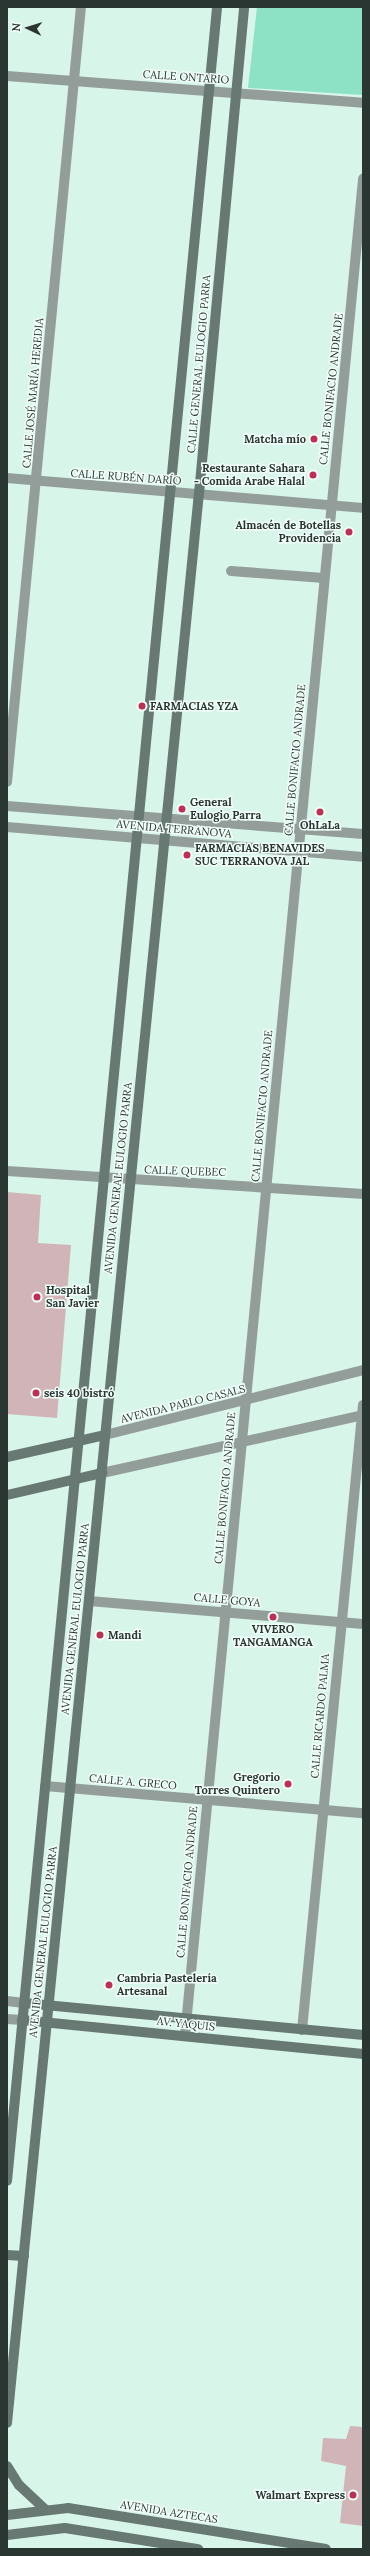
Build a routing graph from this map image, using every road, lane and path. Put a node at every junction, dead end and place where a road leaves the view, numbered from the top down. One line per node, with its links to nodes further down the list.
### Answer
1 (81, 7): 5 (street, CALLE JOSÉ MARÍA HEREDIA)
2 (217, 7): 6 (street, CALLE GENERAL EULOGIO PARRA)
3 (244, 7): 7 (street, CALLE GENERAL EULOGIO PARRA)
4 (7, 76): 5 (street, CALLE ONTARIO)
5 (74, 81): 6 (street, CALLE ONTARIO); 11 (street, CALLE JOSÉ MARÍA HEREDIA)
6 (209, 91): 7 (street, CALLE ONTARIO); 12 (street, CALLE GENERAL EULOGIO PARRA)
7 (236, 93): 8 (street, CALLE ONTARIO); 13 (street, CALLE GENERAL EULOGIO PARRA)
8 (363, 103)
9 (363, 179): 14 (street, CALLE BONIFACIO ANDRADE)
10 (7, 478): 11 (street, CALLE RUBÉN DARÍO)
11 (37, 483): 12 (street, CALLE RUBÉN DARÍO); 18 (street, CALLE JOSÉ MARÍA HEREDIA)
12 (172, 492): 13 (street, CALLE RUBÉN DARÍO); 20 (street, CALLE GENERAL EULOGIO PARRA)
13 (199, 494): 14 (street, CALLE RUBÉN DARÍO); 21 (street, CALLE GENERAL EULOGIO PARRA)
14 (332, 506): 15 (street, CALLE RUBÉN DARÍO); 17 (street, CALLE BONIFACIO ANDRADE)
15 (363, 508)
16 (231, 571): 17 (street)
17 (324, 578): 23 (street, CALLE BONIFACIO ANDRADE)
18 (7, 782)
19 (7, 806): 20 (street, AVENIDA TERRANOVA)
20 (140, 816): 21 (street, AVENIDA TERRANOVA); 25 (street, AVENIDA GENERAL EULOGIO PARRA)
21 (167, 818): 23 (street, AVENIDA TERRANOVA); 26 (street, AVENIDA GENERAL EULOGIO PARRA)
22 (7, 827): 25 (street, AVENIDA TERRANOVA)
23 (300, 829): 24 (street, AVENIDA TERRANOVA); 27 (street, CALLE BONIFACIO ANDRADE)
24 (363, 834)
25 (138, 838): 26 (street, AVENIDA TERRANOVA); 30 (street, AVENIDA GENERAL EULOGIO PARRA)
26 (164, 841): 27 (street, AVENIDA TERRANOVA); 31 (street, AVENIDA GENERAL EULOGIO PARRA)
27 (298, 852): 28 (street, AVENIDA TERRANOVA); 32 (street, CALLE BONIFACIO ANDRADE)
28 (363, 857)
29 (7, 1171): 30 (street, CALLE QUEBEC)
30 (103, 1178): 31 (street, CALLE QUEBEC); 39 (street, AVENIDA GENERAL EULOGIO PARRA)
31 (130, 1181): 32 (street, CALLE QUEBEC); 38 (street, AVENIDA GENERAL EULOGIO PARRA)
32 (266, 1186): 33 (street, CALLE QUEBEC); 35 (street, CALLE BONIFACIO ANDRADE)
33 (363, 1194)
34 (363, 1370): 35 (street, AVENIDA PABLO CASALS)
35 (246, 1401): 38 (street, AVENIDA PABLO CASALS); 40 (street, CALLE BONIFACIO ANDRADE)
36 (363, 1405): 37 (street, CALLE RICARDO PALMA)
37 (362, 1415): 40 (street); 47 (street, CALLE RICARDO PALMA)
38 (105, 1435): 39 (street, AVENIDA PABLO CASALS); 42 (street, AVENIDA GENERAL EULOGIO PARRA)
39 (78, 1441): 41 (street, AVENIDA PABLO CASALS); 43 (street, AVENIDA GENERAL EULOGIO PARRA)
40 (242, 1441): 42 (street); 46 (street, CALLE BONIFACIO ANDRADE)
41 (7, 1457)
42 (102, 1473): 43 (street); 45 (street, AVENIDA GENERAL EULOGIO PARRA)
43 (74, 1479): 44 (street); 49 (street, AVENIDA GENERAL EULOGIO PARRA)
44 (7, 1495)
45 (89, 1601): 46 (street, CALLE GOYA); 50 (street, AVENIDA GENERAL EULOGIO PARRA)
46 (225, 1612): 47 (street, CALLE GOYA); 51 (street, CALLE BONIFACIO ANDRADE)
47 (341, 1622): 48 (street, CALLE GOYA); 52 (street, CALLE RICARDO PALMA)
48 (363, 1624)
49 (45, 1786): 50 (street, CALLE A. GRECO); 55 (street, AVENIDA GENERAL EULOGIO PARRA)
50 (70, 1788): 51 (street, CALLE A. GRECO); 56 (street, AVENIDA GENERAL EULOGIO PARRA)
51 (207, 1800): 52 (street, CALLE A. GRECO); 57 (street, CALLE BONIFACIO ANDRADE)
52 (323, 1810): 53 (street, CALLE A. GRECO); 61 (street, CALLE RICARDO PALMA)
53 (363, 1813)
54 (7, 2001): 55 (street)
55 (24, 2003): 56 (street, AV. YAQUIS); 59 (street, AVENIDA GENERAL EULOGIO PARRA)
56 (49, 2005): 57 (street, AV. YAQUIS); 60 (street, AVENIDA GENERAL EULOGIO PARRA)
57 (186, 2018): 61 (street, AV. YAQUIS); 62 (street, CALLE BONIFACIO ANDRADE)
58 (7, 2019): 59 (street, AV. YAQUIS)
59 (22, 2020): 60 (street, AV. YAQUIS); 65 (street, AVENIDA GENERAL EULOGIO PARRA)
60 (47, 2022): 62 (street, AV. YAQUIS); 67 (street, AVENIDA GENERAL EULOGIO PARRA)
61 (302, 2030): 63 (street, AV. YAQUIS)
62 (185, 2035): 64 (street, AV. YAQUIS)
63 (363, 2035)
64 (363, 2054)
65 (7, 2181)
66 (7, 2254): 67 (street)
67 (24, 2256): 68 (street, AVENIDA GENERAL EULOGIO PARRA)
68 (7, 2423)
69 (7, 2466): 70 (street)
70 (45, 2509): 71 (street, AVENIDA AZTECAS); 73 (street, AVENIDA AZTECAS)
71 (7, 2515)
72 (7, 2535): 74 (street)
73 (303, 2547): 75 (street, AVENIDA AZTECAS)
74 (198, 2549)
75 (326, 2549)

